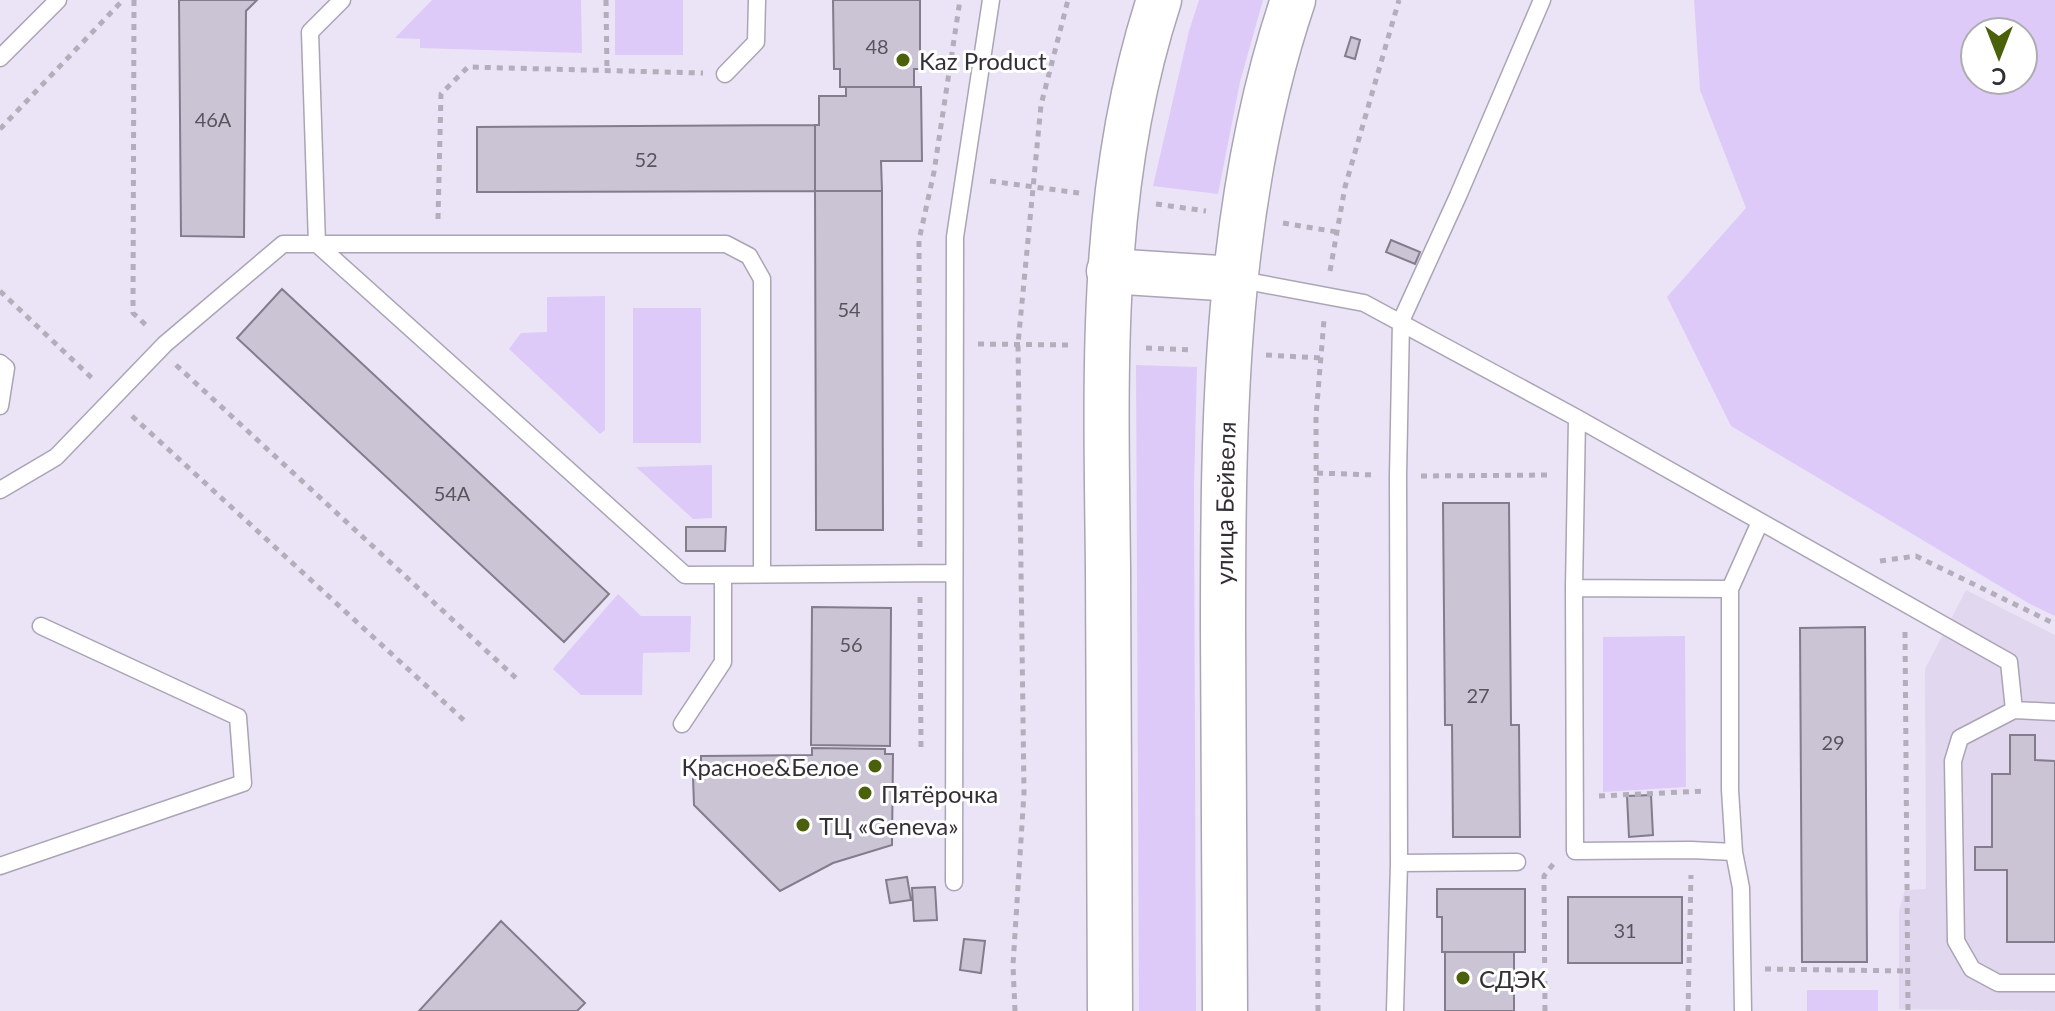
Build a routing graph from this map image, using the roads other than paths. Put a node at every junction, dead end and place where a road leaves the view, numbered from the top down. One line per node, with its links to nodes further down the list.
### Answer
1 (58, 0): 8 (lane)
2 (342, 0): 10 (lane)
3 (757, 0): 9 (lane)
4 (991, 0): 19 (lane)
5 (1159, 0): 11 (main road)
6 (1293, 0): 12 (main road, улица Бейвеля)
7 (1542, 0): 13 (lane)
8 (0, 58)
9 (725, 74)
10 (317, 244): 17 (lane); 20 (lane); 21 (lane)
11 (1109, 271): 12 (main road); 34 (main road)
12 (1235, 279): 13 (lane); 35 (main road, улица Бейвеля)
13 (1401, 321): 16 (lane); 30 (lane)
14 (0, 363): 15 (lane)
15 (0, 406)
16 (1577, 418): 18 (lane); 22 (lane)
17 (0, 490)
18 (1760, 522): 23 (lane); 25 (lane)
19 (953, 573): 20 (lane); 32 (lane)
20 (762, 574): 21 (lane)
21 (723, 575): 27 (lane)
22 (1574, 588): 23 (lane); 28 (lane)
23 (1730, 589): 28 (lane)
24 (41, 626): 31 (lane)
25 (2014, 710): 26 (lane); 33 (lane)
26 (2055, 712)
27 (682, 724)
28 (1734, 852): 37 (lane)
29 (1517, 862): 30 (lane)
30 (1399, 863): 36 (lane)
31 (0, 866)
32 (954, 882)
33 (2055, 983)
34 (1110, 1011)
35 (1225, 1011)
36 (1395, 1011)
37 (1743, 1011)

